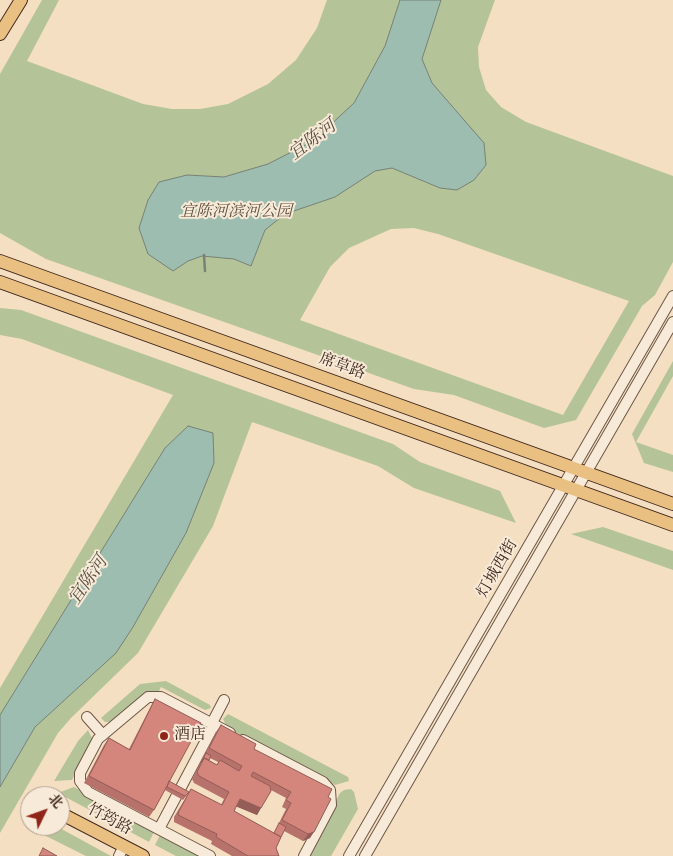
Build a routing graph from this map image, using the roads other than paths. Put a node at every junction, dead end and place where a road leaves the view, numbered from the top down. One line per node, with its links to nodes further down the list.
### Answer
1 (20, 0): 2 (main road)
2 (0, 34)
3 (0, 260): 7 (main road, 席草路)
4 (0, 282): 9 (main road)
5 (673, 296): 7 (street, 灯城西街)
6 (673, 322): 8 (street, 灯城西街)
7 (574, 468): 8 (main road, 席草路); 9 (street, 灯城西街)
8 (587, 473): 10 (street, 灯城西街); 11 (main road, 席草路)
9 (564, 486): 10 (main road); 23 (street, 灯城西街)
10 (577, 491): 12 (main road); 24 (street, 灯城西街)
11 (673, 504)
12 (673, 525)
13 (224, 700): 15 (street)
14 (87, 717): 16 (street)
15 (213, 724): 16 (street); 18 (street); 22 (street)
16 (103, 735): 18 (street)
17 (70, 819): 19 (main road, 竹筠路)
18 (159, 829): 21 (street)
19 (121, 851): 20 (main road, 竹筠路)
20 (143, 856)
21 (210, 856)
22 (304, 856)
23 (349, 856)
24 (365, 856)

